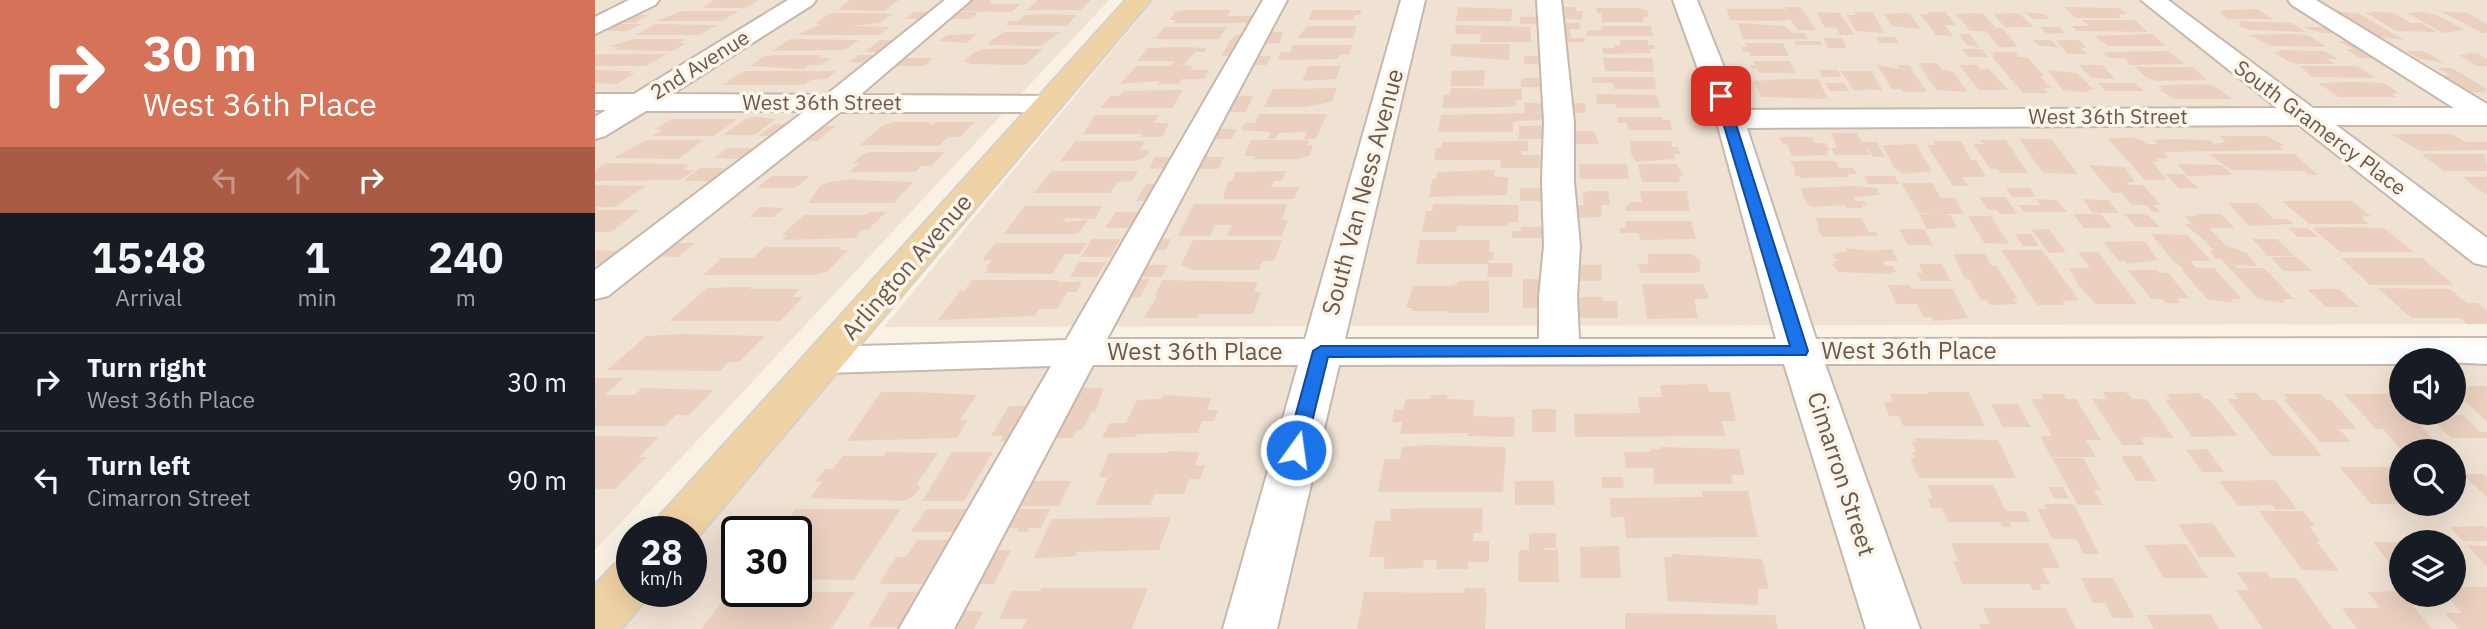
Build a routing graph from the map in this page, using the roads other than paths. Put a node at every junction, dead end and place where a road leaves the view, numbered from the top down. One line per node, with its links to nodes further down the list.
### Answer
1 (647, 0): 11 (street)
2 (804, 0): 13 (street, 2nd Avenue)
3 (959, 0): 14 (street)
4 (1139, 0): 15 (main road, Arlington Avenue)
5 (1275, 0): 26 (street)
6 (1413, 0): 22 (street, South Van Ness Avenue)
7 (1549, 0): 23 (street)
8 (1685, 0): 18 (street, Cimarron Street)
9 (2154, 0): 16 (street, South Gramercy Place)
10 (2300, 0): 17 (street)
11 (595, 27)
12 (595, 102): 13 (street, West 36th Street)
13 (639, 102): 14 (street, West 36th Street); 19 (street, 2nd Avenue)
14 (834, 103): 15 (street, West 36th Street); 21 (street)
15 (1048, 104): 27 (main road, Arlington Avenue)
16 (2304, 116): 17 (street, West 36th Street); 18 (street, West 36th Street); 20 (street, South Gramercy Place)
17 (2487, 116)
18 (1730, 119): 24 (street, Cimarron Street)
19 (595, 130)
20 (2487, 255)
21 (595, 288)
22 (1321, 351): 23 (street, West 36th Place); 26 (street, West 36th Place); 32 (street, South Van Ness Avenue)
23 (1559, 351): 24 (street, West 36th Place)
24 (1800, 351): 25 (street, West 36th Place); 33 (street, Cimarron Street)
25 (2487, 351)
26 (1080, 352): 27 (street, West 36th Place); 31 (street)
27 (826, 360): 28 (main road, Arlington Avenue)
28 (688, 516)
29 (616, 598): 30 (main road)
30 (595, 621)
31 (926, 629)
32 (1250, 629)
33 (1893, 629)

